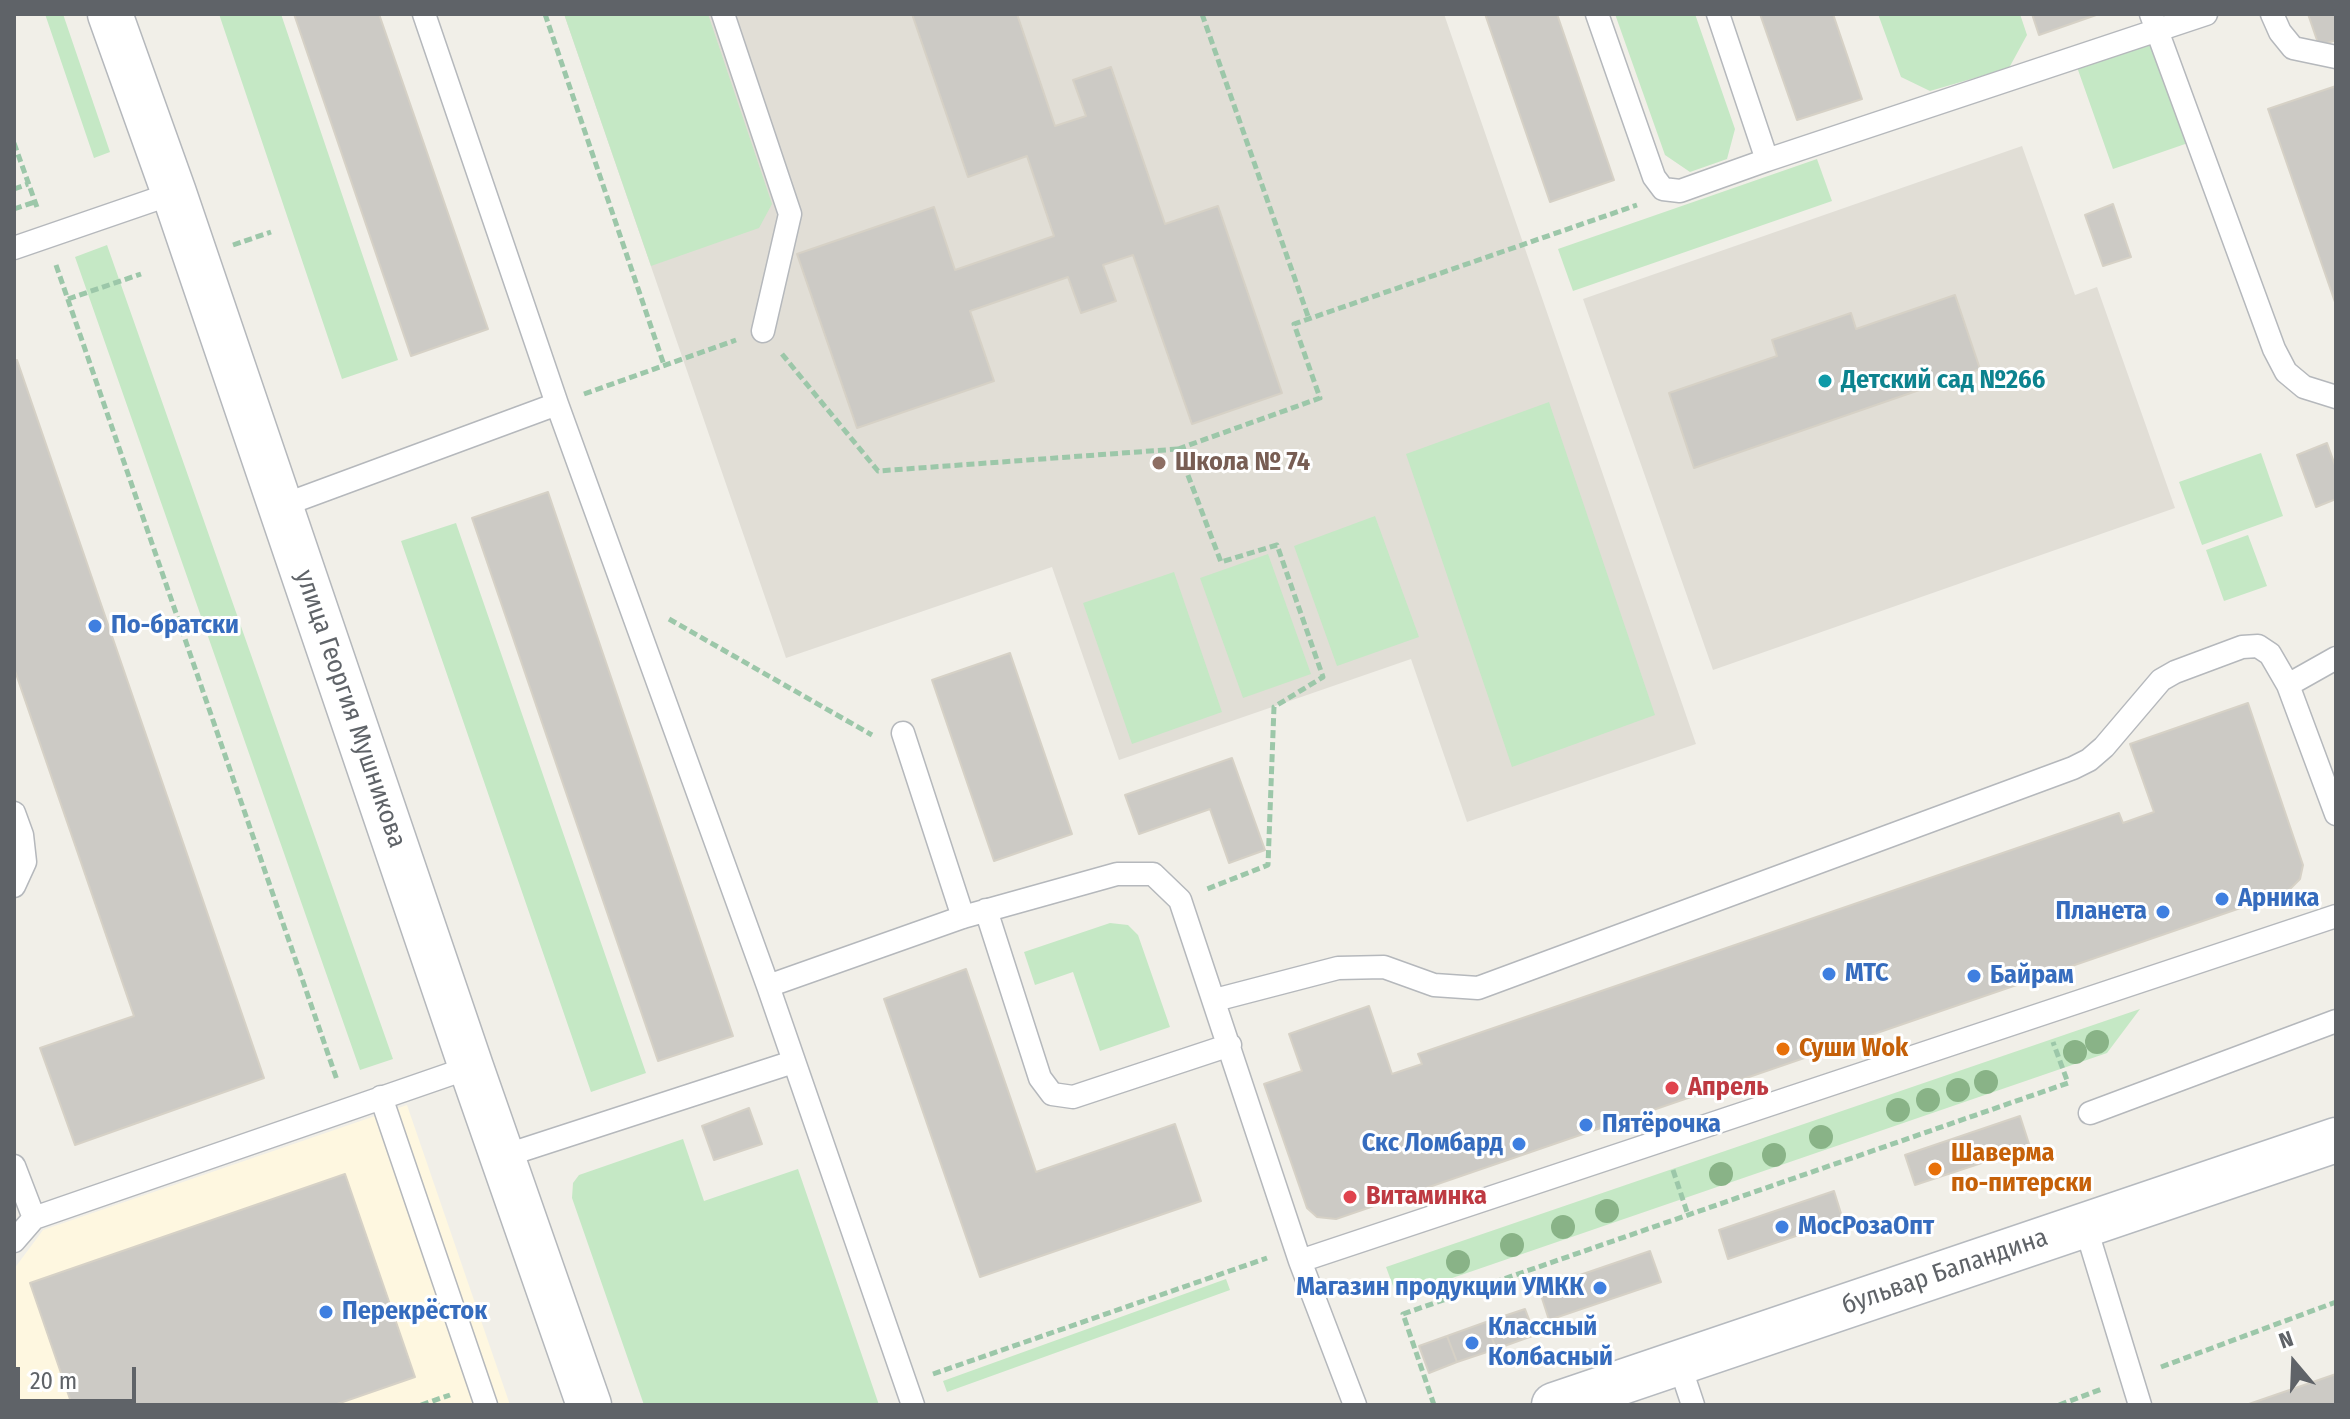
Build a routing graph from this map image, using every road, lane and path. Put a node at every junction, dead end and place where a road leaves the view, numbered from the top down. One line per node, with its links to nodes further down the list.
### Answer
1 (110, 14): 17 (street, улица Георгия Мушникова)
2 (424, 14): 30 (lane)
3 (545, 14): 28 (path)
4 (723, 14): 27 (lane)
5 (1202, 14): 26 (path)
6 (1597, 14): 16 (lane)
7 (1718, 14): 13 (lane)
8 (2206, 14): 10 (lane)
9 (2272, 14): 11 (lane)
10 (2154, 22): 13 (lane); 29 (lane)
11 (2336, 57)
12 (14, 143): 14 (path)
13 (1767, 160): 16 (lane)
14 (28, 184): 15 (path); 18 (path)
15 (14, 189)
16 (1680, 191): 26 (path)
17 (174, 193): 21 (lane); 32 (street, улица Георгия Мушникова)
18 (35, 202): 19 (path); 21 (path)
19 (14, 209)
20 (271, 232): 23 (path)
21 (47, 237): 22 (lane); 25 (path)
22 (14, 248)
23 (225, 248)
24 (141, 274): 25 (path)
25 (68, 299): 53 (path)
26 (1309, 319): 31 (path)
27 (763, 331): 28 (path); 31 (path)
28 (664, 365): 30 (path)
29 (2336, 397)
30 (557, 404): 32 (lane); 45 (lane)
31 (1178, 449): 41 (path)
32 (281, 506): 51 (street, улица Георгия Мушникова)
33 (661, 614): 37 (path)
34 (2336, 658): 35 (lane)
35 (2288, 685): 39 (lane); 46 (lane)
36 (903, 733): 44 (lane)
37 (879, 739)
38 (14, 813): 40 (lane)
39 (2336, 814)
40 (14, 886)
41 (1180, 900): 42 (lane); 46 (lane)
42 (986, 910): 44 (lane); 49 (lane)
43 (2336, 916): 47 (lane)
44 (963, 917): 45 (lane)
45 (768, 986): 50 (lane)
46 (1215, 1000): 49 (lane)
47 (2044, 1014): 61 (lane); 69 (path)
48 (2336, 1021): 54 (lane)
49 (1230, 1045): 61 (lane)
50 (793, 1062): 56 (lane); 67 (lane)
51 (471, 1067): 52 (lane); 56 (street, улица Георгия Мушникова)
52 (381, 1097): 53 (lane); 65 (lane)
53 (347, 1109): 58 (lane)
54 (2090, 1113)
55 (2336, 1140): 59 (street, бульвар Баландина)
56 (504, 1156): 66 (street, улица Георгия Мушникова)
57 (14, 1166): 58 (lane)
58 (24, 1216): 60 (lane)
59 (2085, 1225): 63 (street, бульвар Баландина); 64 (lane)
60 (14, 1241)
61 (1300, 1261): 68 (lane)
62 (2336, 1302): 64 (path)
63 (1679, 1363): 70 (street, бульвар Баландина); 71 (lane)
64 (2131, 1378): 72 (path); 73 (lane)
65 (486, 1405)
66 (589, 1405)
67 (913, 1405)
68 (1355, 1405)
69 (1434, 1405)
70 (1554, 1405)
71 (1693, 1405)
72 (2059, 1405)
73 (2140, 1405)

